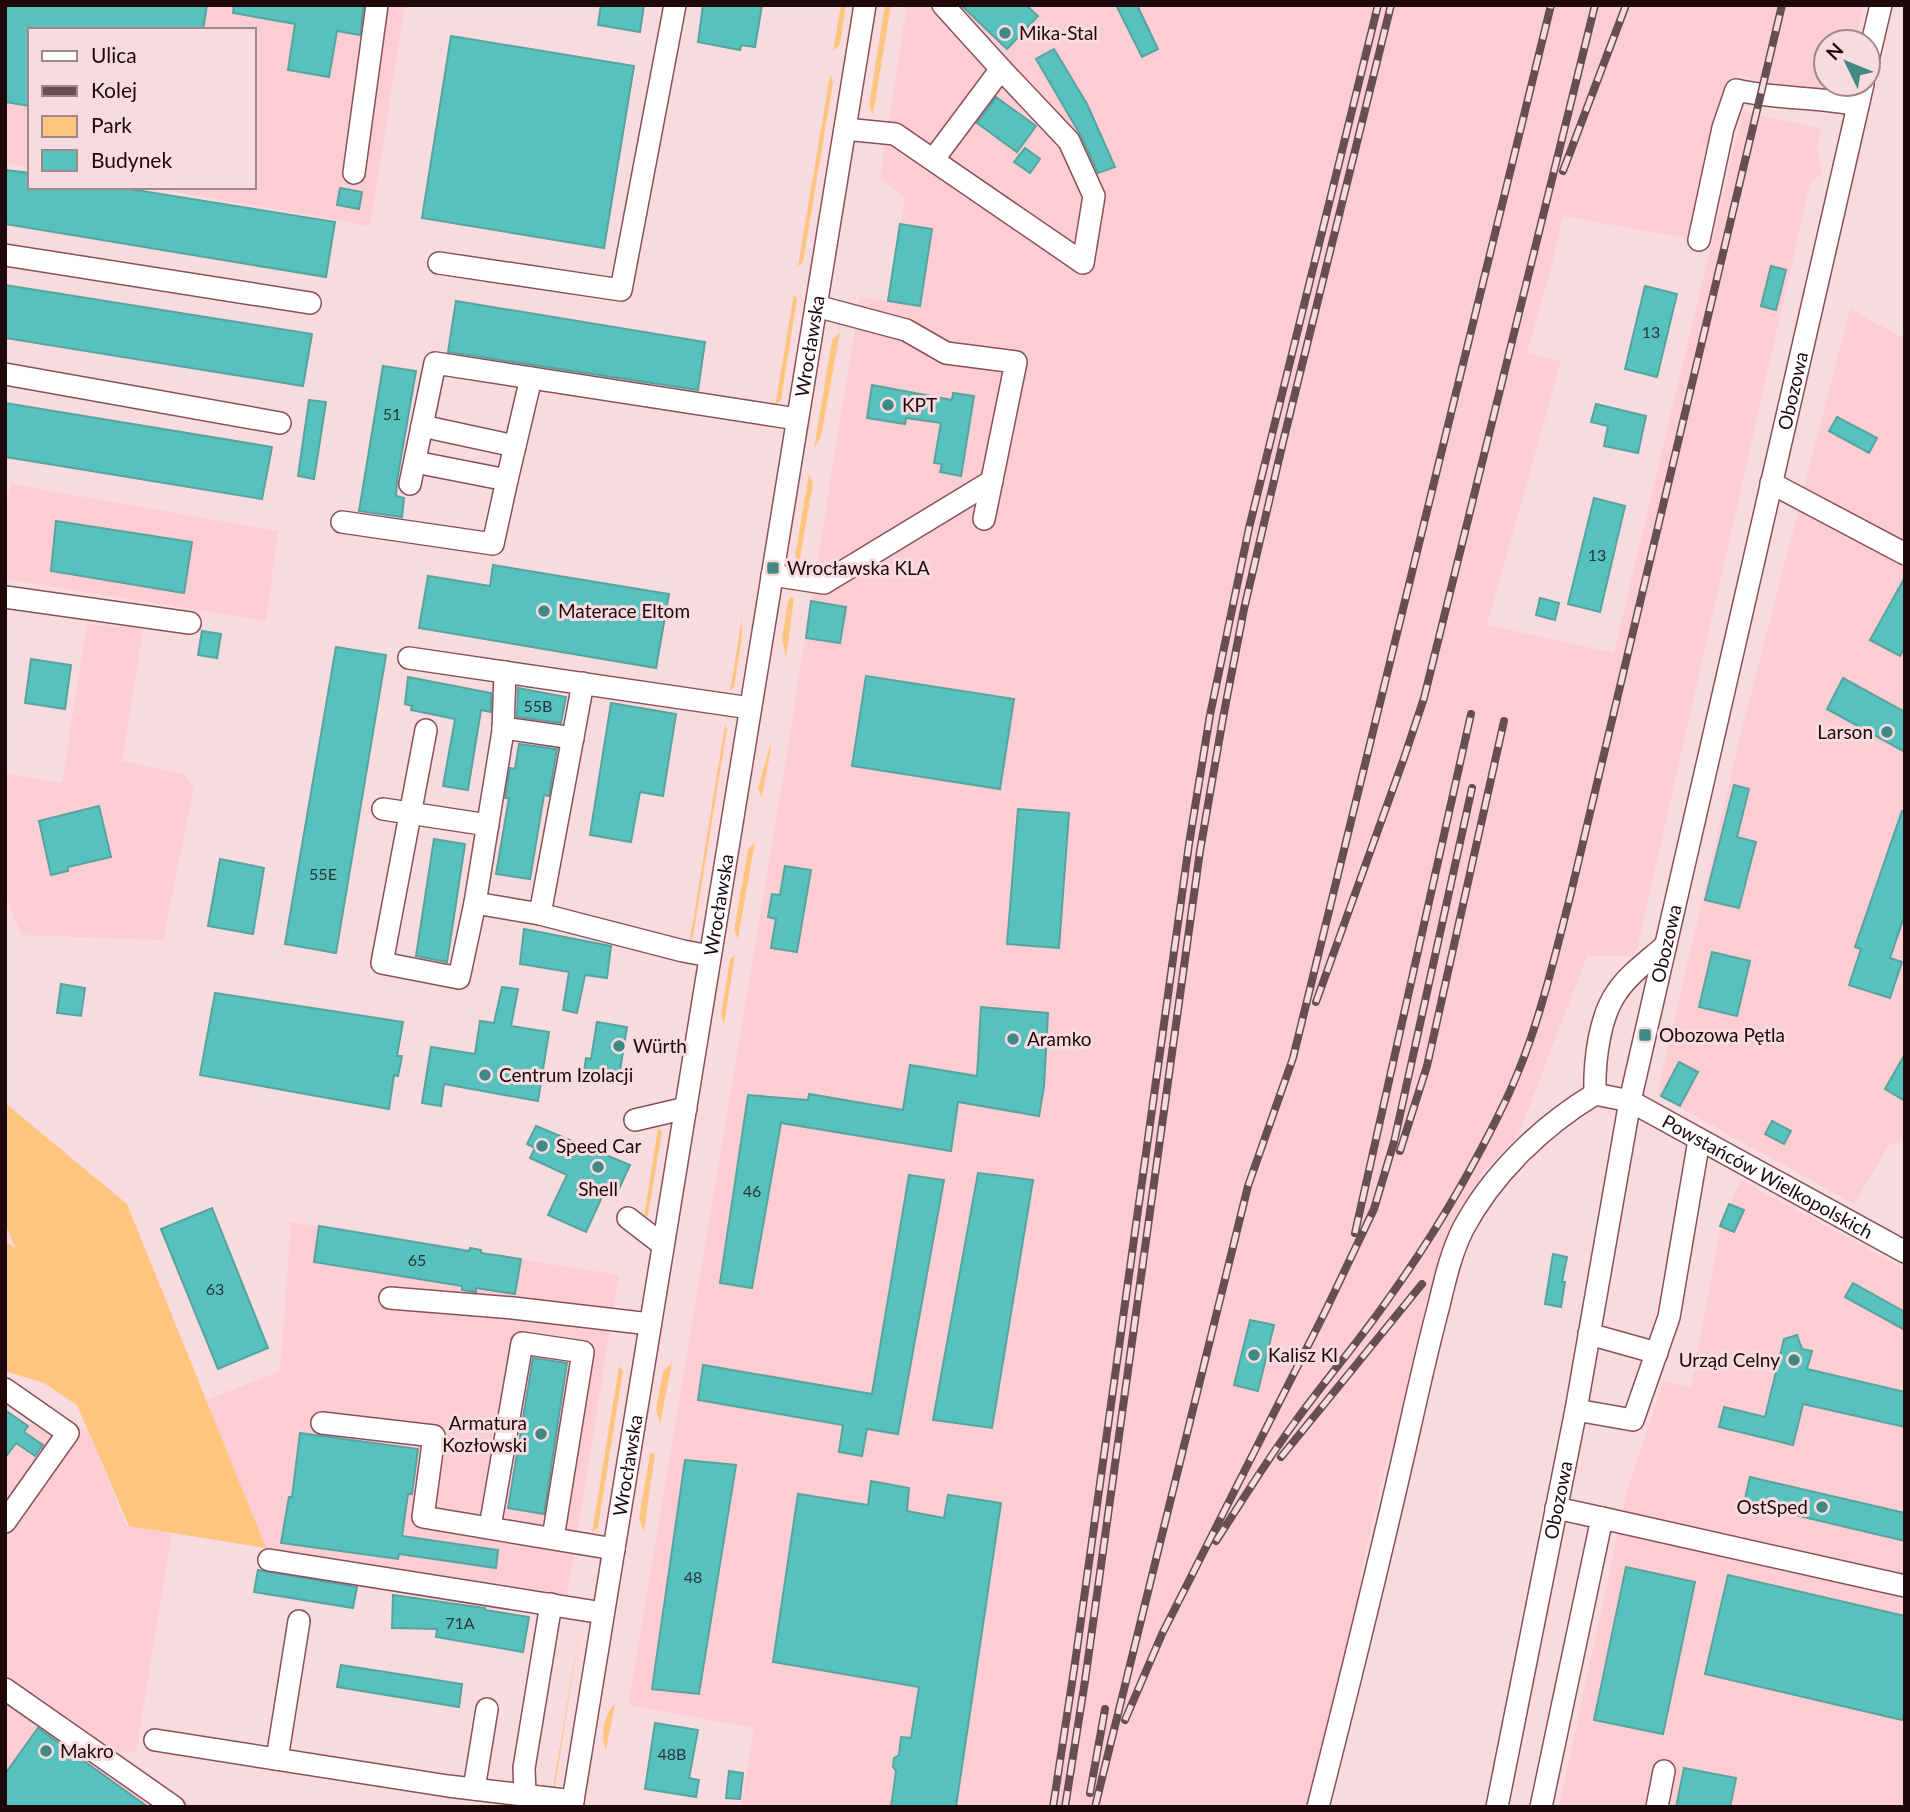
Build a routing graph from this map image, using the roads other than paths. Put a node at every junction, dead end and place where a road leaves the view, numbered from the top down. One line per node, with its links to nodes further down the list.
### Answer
1 (377, 5): 12 (street)
2 (675, 5): 15 (street)
3 (866, 5): 10 (street, Wrocławska)
4 (943, 5): 7 (street)
5 (1881, 5): 6 (street)
6 (1876, 28)
7 (1001, 69): 11 (street); 11 (street)
8 (1860, 98): 9 (street, Obozowa)
9 (1858, 106): 13 (street); 27 (street, Obozowa)
10 (845, 129): 11 (street); 17 (street, Wrocławska)
11 (933, 160)
12 (354, 173)
13 (1699, 240)
14 (5, 256): 16 (street)
15 (439, 263)
16 (310, 303)
17 (816, 306): 20 (street, Wrocławska); 26 (street)
18 (5, 374): 21 (street)
19 (531, 378): 20 (street); 22 (street); 23 (street)
20 (797, 419): 32 (street, Wrocławska)
21 (280, 423)
22 (422, 426): 23 (street); 24 (street)
23 (515, 446): 25 (street)
24 (415, 462): 25 (street); 28 (street)
25 (507, 480): 30 (street)
26 (992, 481): 29 (street); 32 (street)
27 (1771, 483): 31 (street); 47 (street, Obozowa)
28 (410, 484)
29 (985, 519)
30 (342, 522)
31 (1905, 554)
32 (772, 575): 38 (street, Wrocławska)
33 (5, 597): 34 (street)
34 (190, 622)
35 (409, 658): 36 (street)
36 (505, 672): 37 (street); 39 (street)
37 (583, 683): 38 (street); 41 (street)
38 (750, 708): 48 (street, Wrocławska)
39 (503, 728): 41 (street); 44 (street)
40 (426, 730): 43 (street)
41 (573, 738): 46 (street)
42 (383, 809): 43 (street)
43 (410, 813): 44 (street); 45 (street)
44 (488, 825): 45 (street)
45 (475, 903): 46 (street)
46 (540, 914): 48 (street)
47 (1665, 946): 49 (street); 50 (street, Obozowa)
48 (710, 956): 51 (street, Wrocławska)
49 (1595, 1094): 50 (street, Powstańców Wielkopolskich); 84 (street)
50 (1630, 1101): 53 (street, Powstańców Wielkopolskich); 59 (street, Obozowa)
51 (685, 1108): 52 (street); 55 (street, Wrocławska)
52 (635, 1121)
53 (1699, 1140): 56 (street, Powstańców Wielkopolskich); 60 (street)
54 (628, 1219): 55 (street)
55 (663, 1245): 58 (street, Wrocławska)
56 (1905, 1252)
57 (390, 1298): 58 (street)
58 (650, 1324): 69 (street, Wrocławska)
59 (1589, 1334): 60 (street); 62 (street, Obozowa)
60 (1657, 1353): 62 (street)
61 (5, 1389): 66 (street)
62 (1576, 1410): 64 (street, Obozowa)
63 (322, 1423): 67 (street)
64 (1556, 1508): 65 (street); 85 (street, Obozowa)
65 (1602, 1518): 71 (street); 86 (street)
66 (5, 1522)
67 (490, 1527): 68 (street); 68 (street)
68 (554, 1538): 69 (street)
69 (614, 1549): 73 (street, Wrocławska)
70 (269, 1560): 72 (street)
71 (1905, 1586)
72 (551, 1604): 73 (street); 81 (street)
73 (603, 1613): 82 (street, Wrocławska)
74 (299, 1621): 78 (street)
75 (5, 1689): 83 (street)
76 (487, 1709): 80 (street)
77 (155, 1740): 78 (street)
78 (277, 1759): 80 (street)
79 (1664, 1771): 87 (street)
80 (474, 1789): 81 (street)
81 (525, 1794): 82 (street)
82 (572, 1804)
83 (174, 1807)
84 (1318, 1807)
85 (1497, 1807)
86 (1541, 1807)
87 (1657, 1807)

